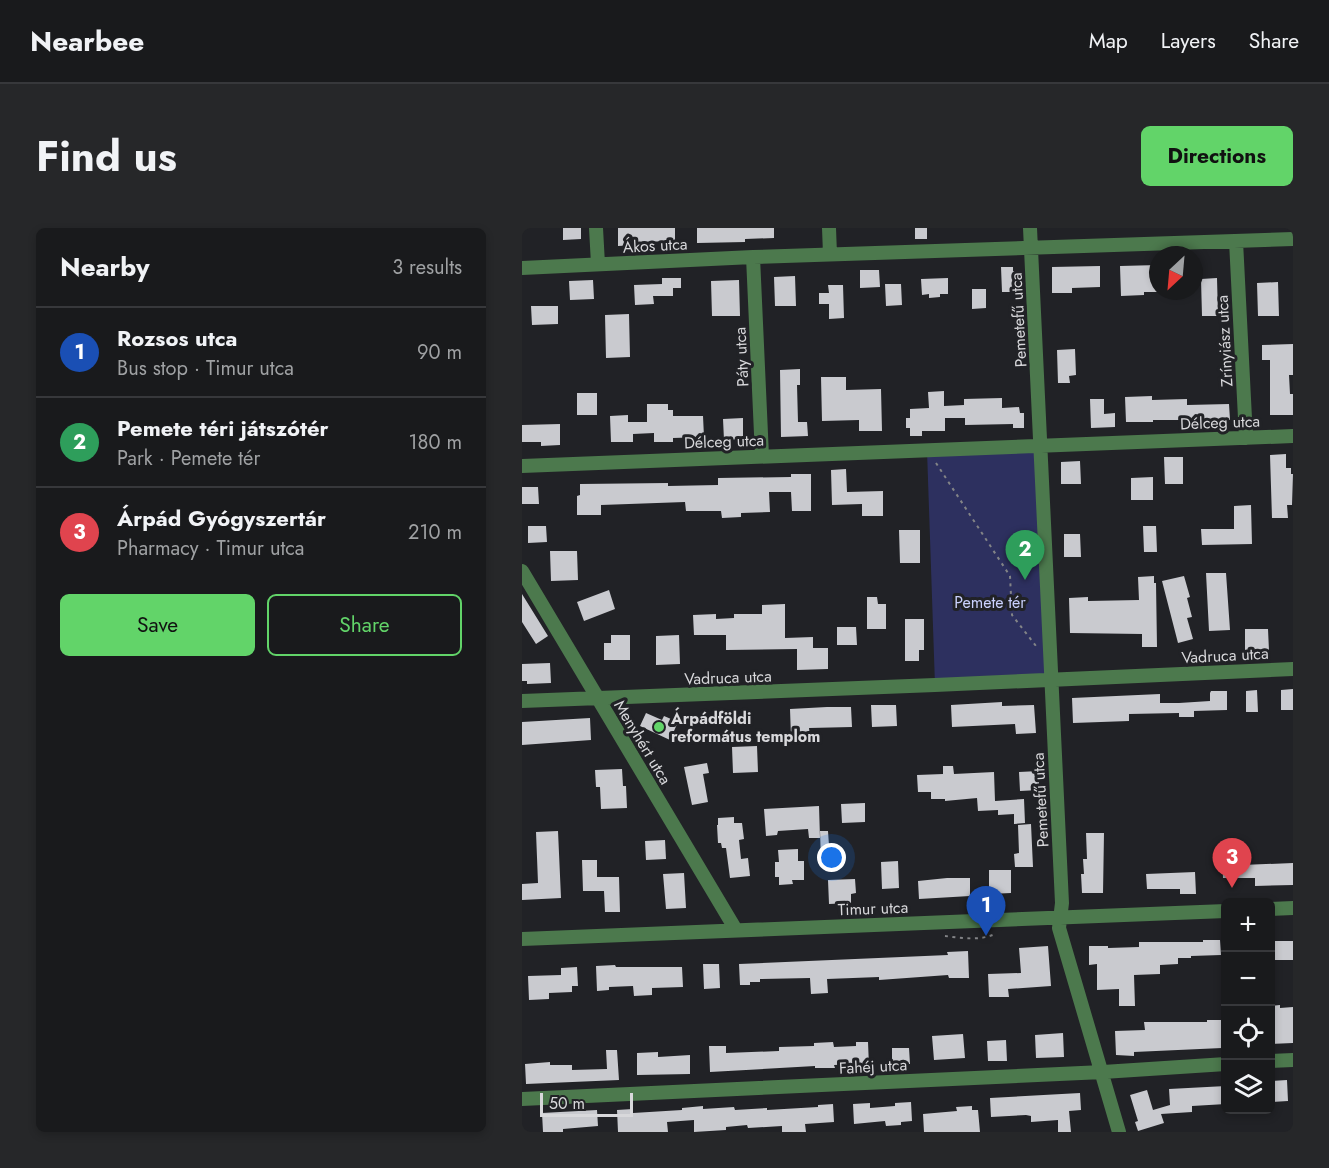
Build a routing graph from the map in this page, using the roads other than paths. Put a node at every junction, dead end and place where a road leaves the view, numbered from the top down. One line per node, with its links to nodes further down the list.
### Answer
1 (596, 228): 9 (street)
2 (829, 228): 7 (street)
3 (1030, 228): 6 (street, Pemetefű utca)
4 (1293, 239): 5 (street, Ákos utca)
5 (1236, 241): 6 (street, Ákos utca); 12 (street, Zrínyiász utca)
6 (1032, 247): 7 (street, Ákos utca); 13 (street, Pemetefű utca)
7 (830, 254): 8 (street, Ákos utca)
8 (753, 257): 9 (street, Ákos utca); 14 (street, Páty utca)
9 (598, 264): 10 (street, Ákos utca)
10 (522, 268)
11 (1293, 436): 12 (street, Délceg utca)
12 (1246, 438): 13 (street, Délceg utca)
13 (1041, 446): 14 (street, Délceg utca); 18 (street)
14 (762, 456): 15 (street, Délceg utca)
15 (522, 466)
16 (522, 571): 19 (street, Menyhért utca)
17 (1293, 669): 18 (street, Vadruca utca)
18 (1050, 680): 19 (street, Vadruca utca); 24 (street, Pemetefű utca)
19 (598, 698): 20 (street, Vadruca utca); 25 (street, Menyhért utca)
20 (522, 701)
21 (1293, 908): 22 (street)
22 (1275, 909)
23 (1221, 911): 24 (street, Timur utca)
24 (1060, 918): 25 (street, Timur utca); 30 (street, Pemetefű utca)
25 (736, 930): 26 (street, Timur utca)
26 (522, 939)
27 (1293, 1060): 28 (street)
28 (1275, 1061)
29 (1221, 1064): 30 (street, Fahéj utca)
30 (1103, 1072): 31 (street, Fahéj utca); 32 (street, Pemetefű utca)
31 (522, 1099)
32 (1119, 1132)

